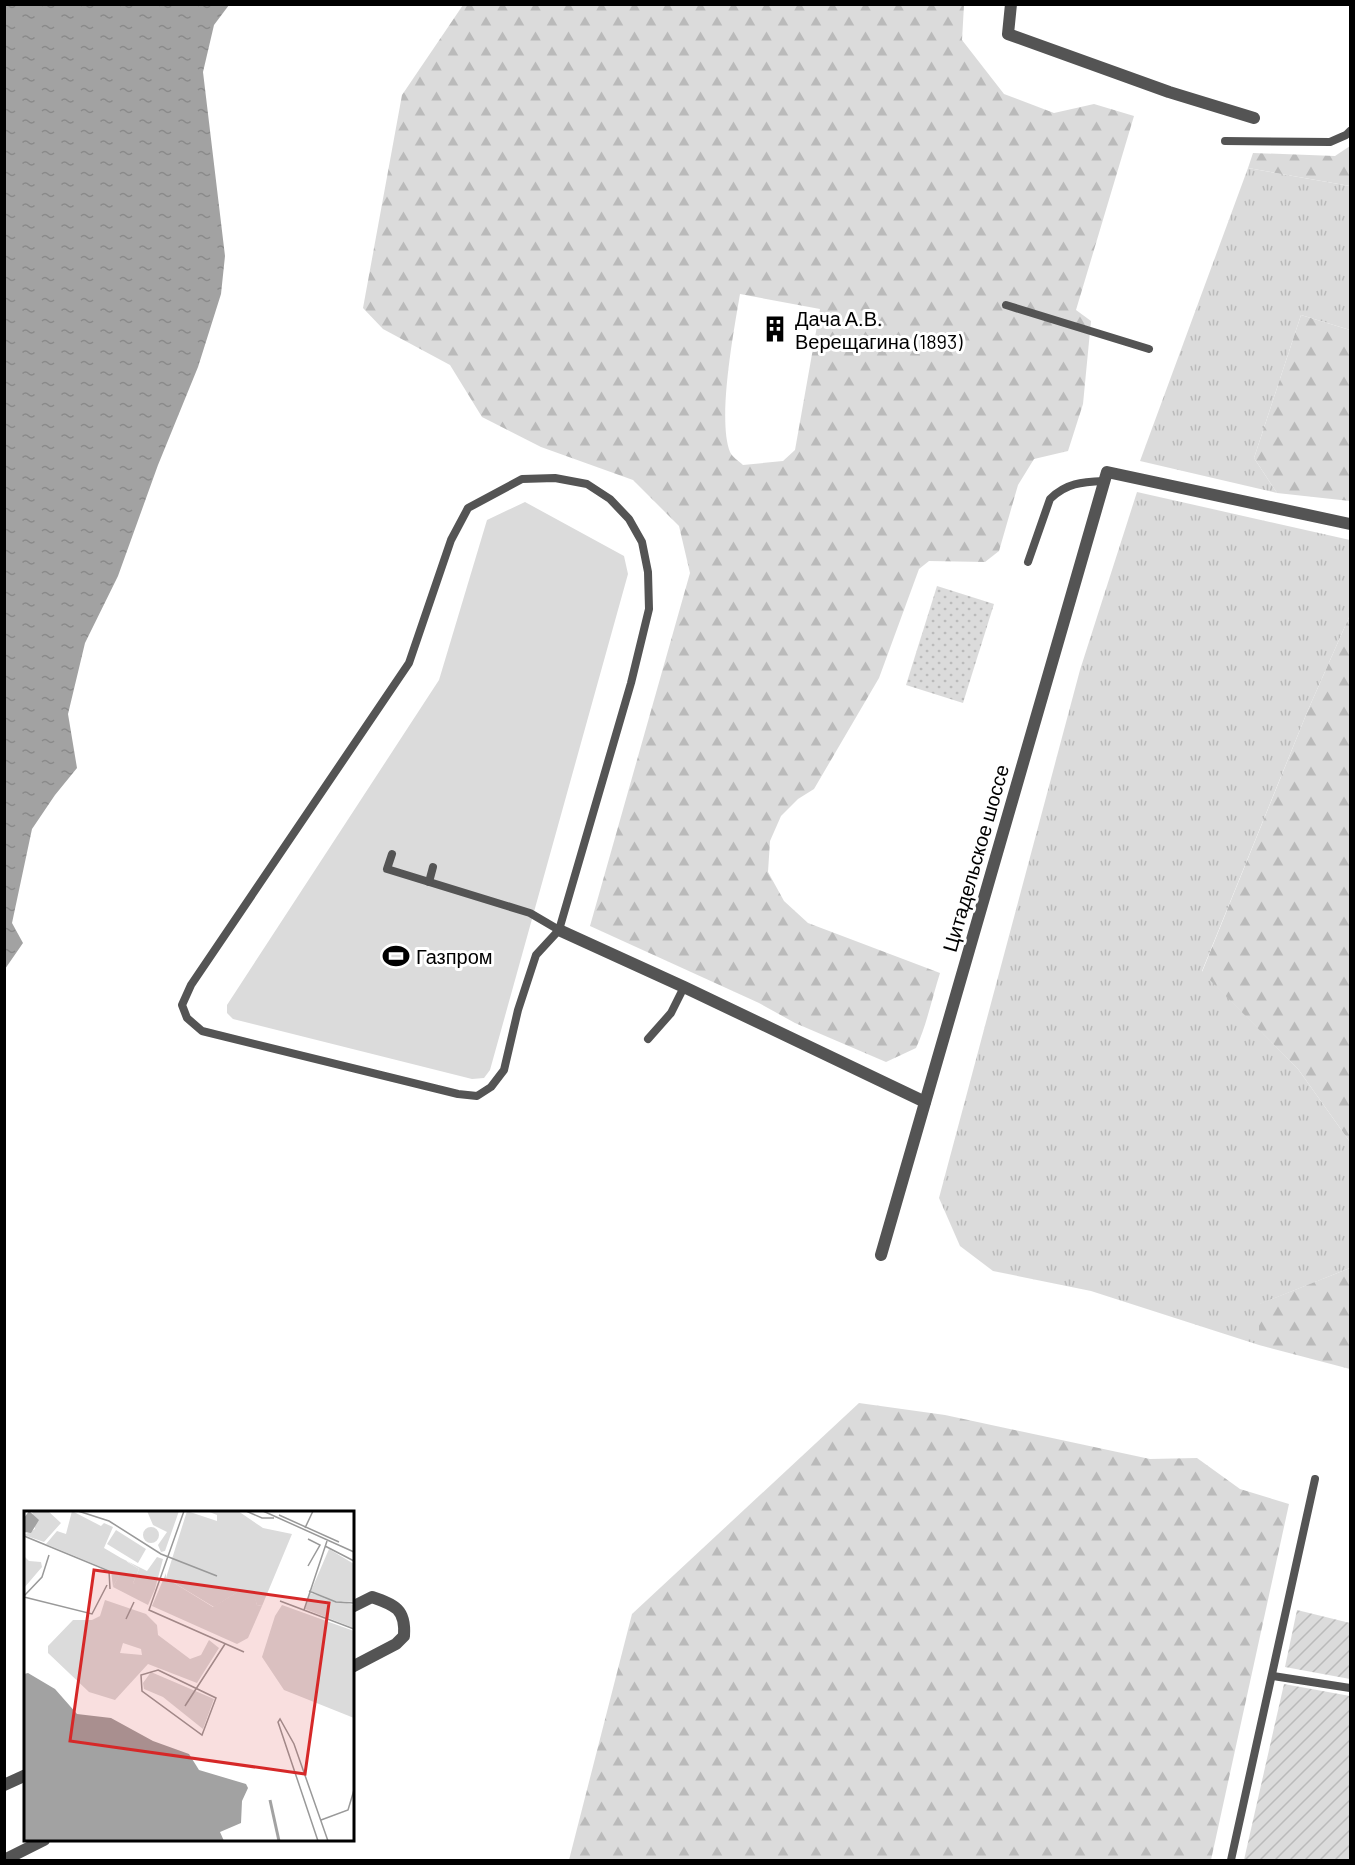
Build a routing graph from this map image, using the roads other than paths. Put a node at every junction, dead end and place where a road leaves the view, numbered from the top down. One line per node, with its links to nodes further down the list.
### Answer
1 (1011, 4): 2 (street)
2 (1254, 118)
3 (1350, 131): 4 (lane)
4 (1225, 141)
5 (1006, 305): 6 (lane)
6 (1149, 349)
7 (1105, 477): 8 (street); 9 (lane); 16 (street, Цитадельское шоссе)
8 (1350, 524)
9 (1029, 562)
10 (392, 854): 12 (lane)
11 (433, 867): 12 (lane)
12 (429, 882): 13 (lane)
13 (559, 930): 13 (lane); 14 (street)
14 (684, 987): 15 (lane); 16 (street)
15 (648, 1039)
16 (925, 1102): 17 (street, Цитадельское шоссе)
17 (881, 1255)
18 (1315, 1479): 21 (lane)
19 (354, 1606): 20 (street)
20 (354, 1666)
21 (1273, 1676): 22 (lane); 27 (lane)
22 (1350, 1688)
23 (24, 1775): 24 (street)
24 (4, 1785)
25 (40, 1841): 26 (street)
26 (4, 1860)
27 (1231, 1860)

